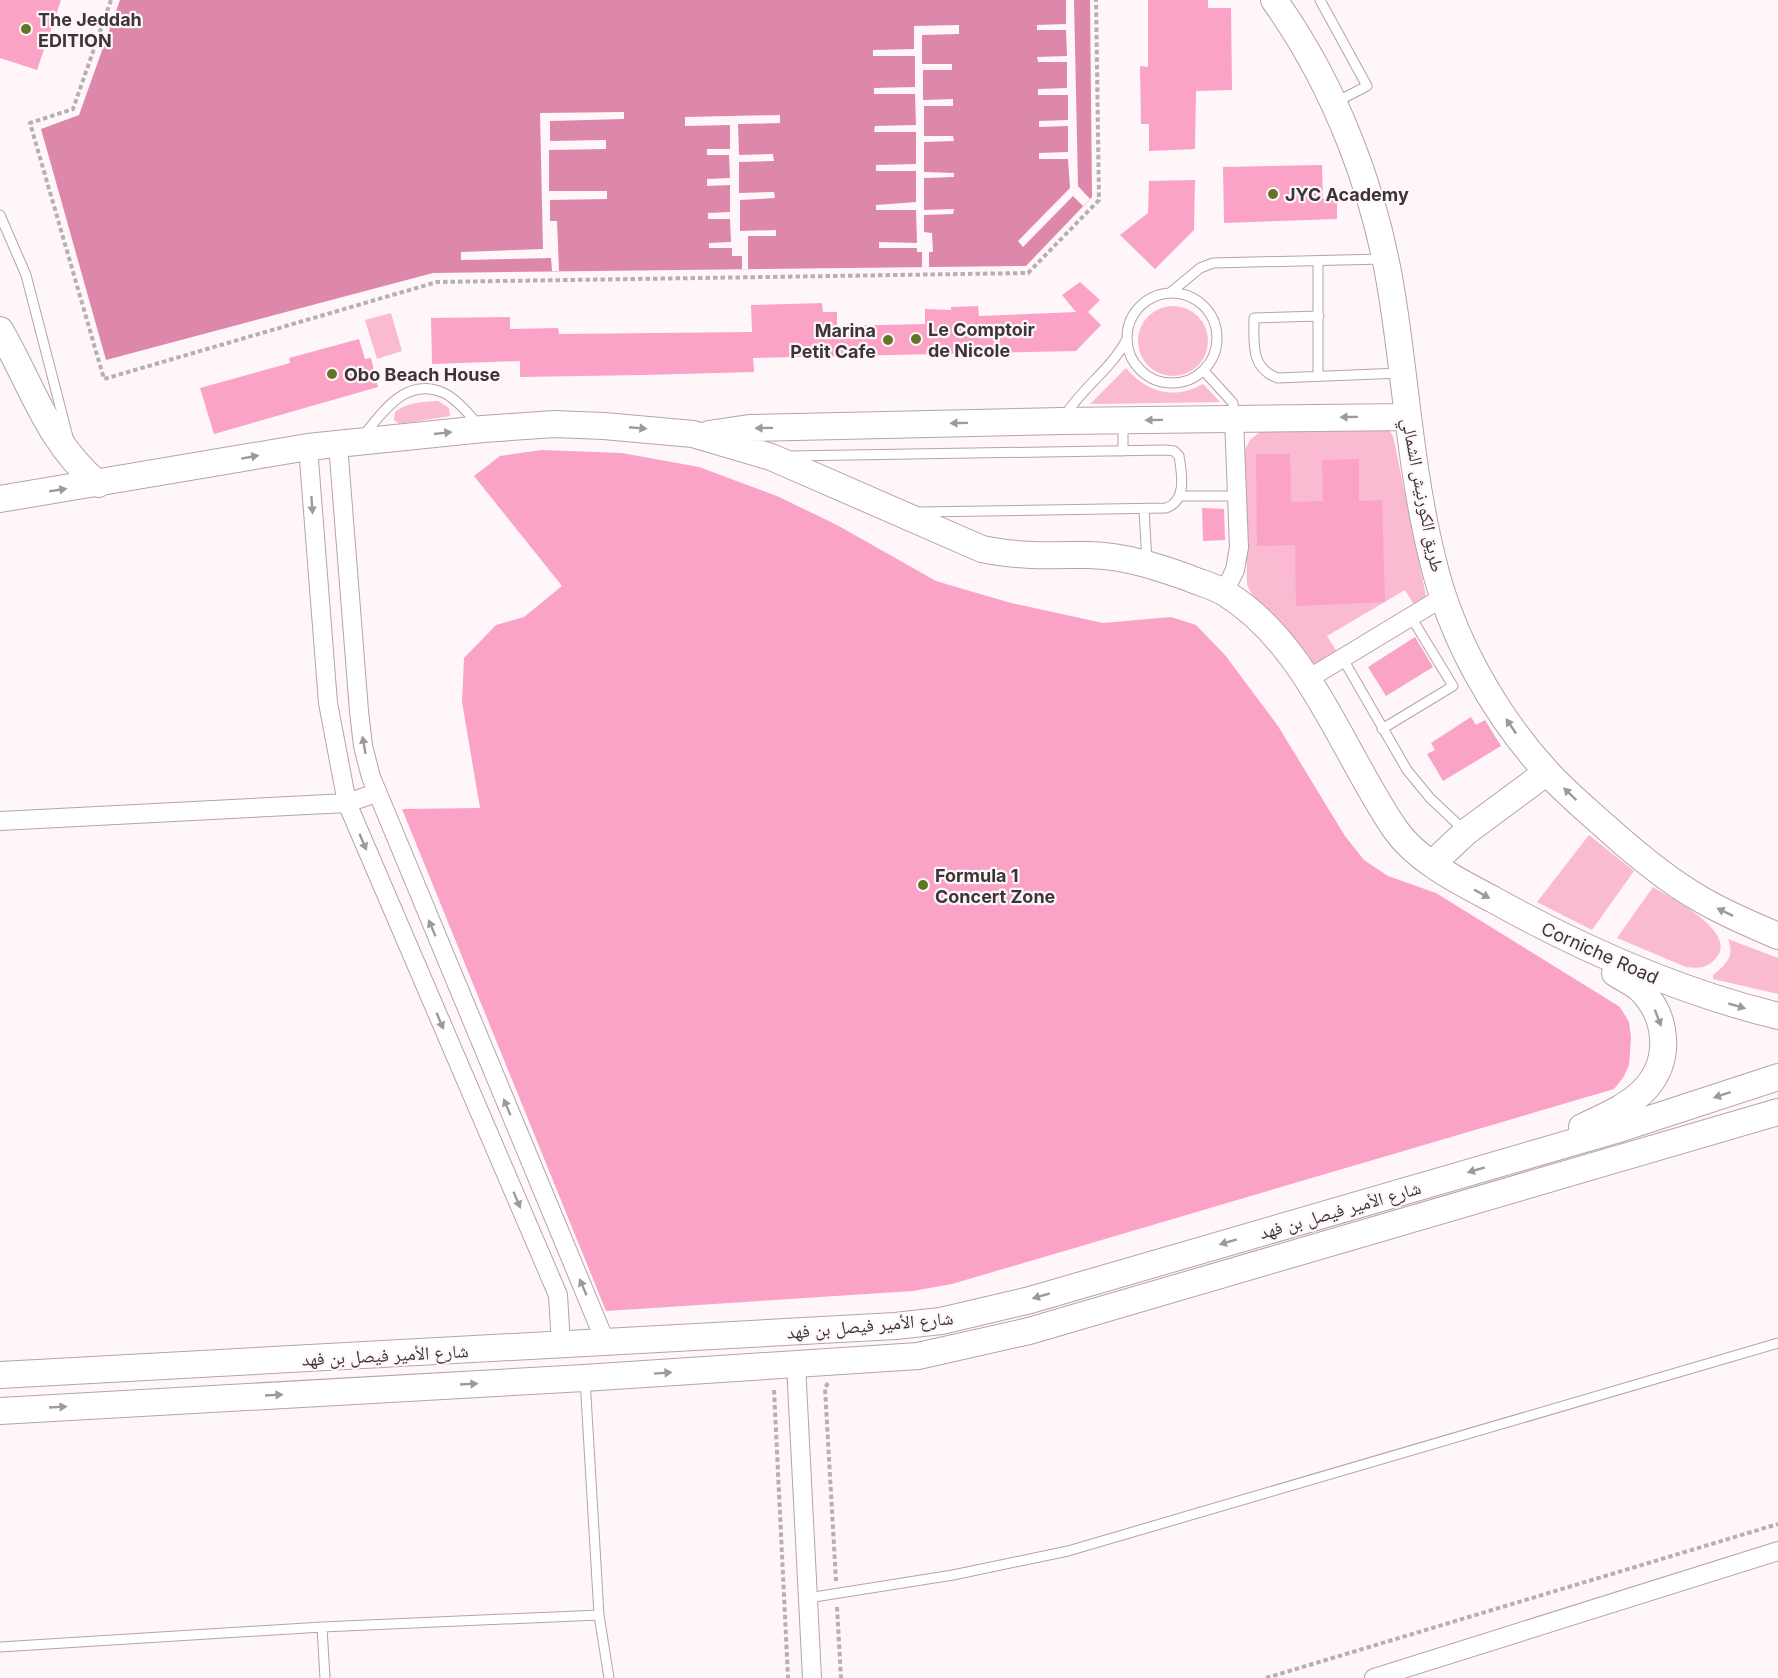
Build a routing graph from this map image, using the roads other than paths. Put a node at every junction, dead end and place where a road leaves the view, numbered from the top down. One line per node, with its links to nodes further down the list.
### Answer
1 (1274, 0): 3 (main road, طريق الكورنيش الشمالي)
2 (1320, 0): 3 (lane)
3 (1332, 103): 5 (main road, طريق الكورنيش الشمالي)
4 (0, 215): 24 (lane)
5 (1385, 259): 6 (lane); 12 (main road, طريق الكورنيش الشمالي)
6 (1318, 261): 7 (lane); 8 (lane)
7 (1170, 293): 10 (lane); 11 (lane)
8 (1319, 316): 13 (lane); 13 (lane)
9 (0, 330): 24 (main road)
10 (1126, 341): 11 (lane); 17 (lane)
11 (1204, 371): 15 (lane)
12 (1403, 373): 13 (lane); 14 (main road, طريق الكورنيش الشمالي)
13 (1318, 376)
14 (1407, 417): 15 (main road, one-way to 15); 33 (main road, طريق الكورنيش الشمالي)
15 (1234, 418): 16 (main road, one-way to 16); 27 (street)
16 (1123, 420): 17 (main road); 22 (lane)
17 (1062, 421): 19 (main road, one-way to 19)
18 (483, 429): 19 (main road, one-way to 19); 20 (main road, one-way to 18); 20 (lane)
19 (700, 436): 23 (main road)
20 (349, 442): 21 (main road); 39 (street, one-way to 20)
21 (308, 447): 25 (main road, one-way to 21); 40 (street, one-way to 40)
22 (1123, 451): 23 (lane); 26 (lane)
23 (771, 457): 30 (main road)
24 (76, 465): 25 (main road)
25 (98, 484): 28 (main road, one-way to 25)
26 (1181, 496): 27 (lane); 29 (lane)
27 (1237, 496): 32 (street)
28 (0, 499)
29 (1144, 509): 30 (lane); 31 (lane)
30 (899, 512): 31 (main road)
31 (1147, 562): 32 (main road)
32 (1224, 592): 36 (main road, Corniche Road)
33 (1445, 596): 34 (street); 38 (main road, طريق الكورنيش الشمالي, one-way to 33)
34 (1411, 617): 35 (street); 37 (lane)
35 (1342, 659): 36 (street); 37 (lane)
36 (1308, 679): 43 (main road, Corniche Road)
37 (1382, 729): 42 (lane)
38 (1547, 772): 42 (main road); 45 (main road, طريق الكورنيش الشمالي, one-way to 38)
39 (376, 793): 40 (street); 50 (street, one-way to 39)
40 (346, 803): 41 (street); 52 (street, one-way to 52)
41 (0, 821)
42 (1467, 832): 43 (main road)
43 (1433, 863): 44 (main road, Corniche Road, one-way to 44)
44 (1512, 910): 46 (main road, Corniche Road, one-way to 46); 49 (main road, one-way to 49)
45 (1778, 936)
46 (1778, 1016)
47 (1778, 1077): 49 (main road, شارع الأمير فيصل بن فهد, one-way to 49)
48 (1778, 1112): 54 (main road, شارع الأمير فيصل بن فهد)
49 (1511, 1160): 50 (main road, شارع الأمير فيصل بن فهد, one-way to 50)
50 (605, 1341): 52 (main road, شارع الأمير فيصل بن فهد)
51 (1778, 1343): 60 (lane)
52 (561, 1345): 53 (main road, شارع الأمير فيصل بن فهد)
53 (242, 1363): 55 (main road, شارع الأمير فيصل بن فهد); 57 (main road)
54 (796, 1364): 56 (main road, شارع الأمير فيصل بن فهد, one-way to 54); 60 (street)
55 (0, 1375)
56 (585, 1378): 57 (main road, شارع الأمير فيصل بن فهد, one-way to 56); 61 (lane)
57 (243, 1396): 58 (main road, شارع الأمير فيصل بن فهد, one-way to 57)
58 (0, 1411)
59 (1778, 1551): 67 (street)
60 (808, 1598): 66 (street)
61 (599, 1615): 62 (lane); 65 (lane)
62 (322, 1627): 63 (lane); 64 (lane)
63 (0, 1647)
64 (325, 1678)
65 (609, 1678)
66 (813, 1678)
67 (1374, 1678)

